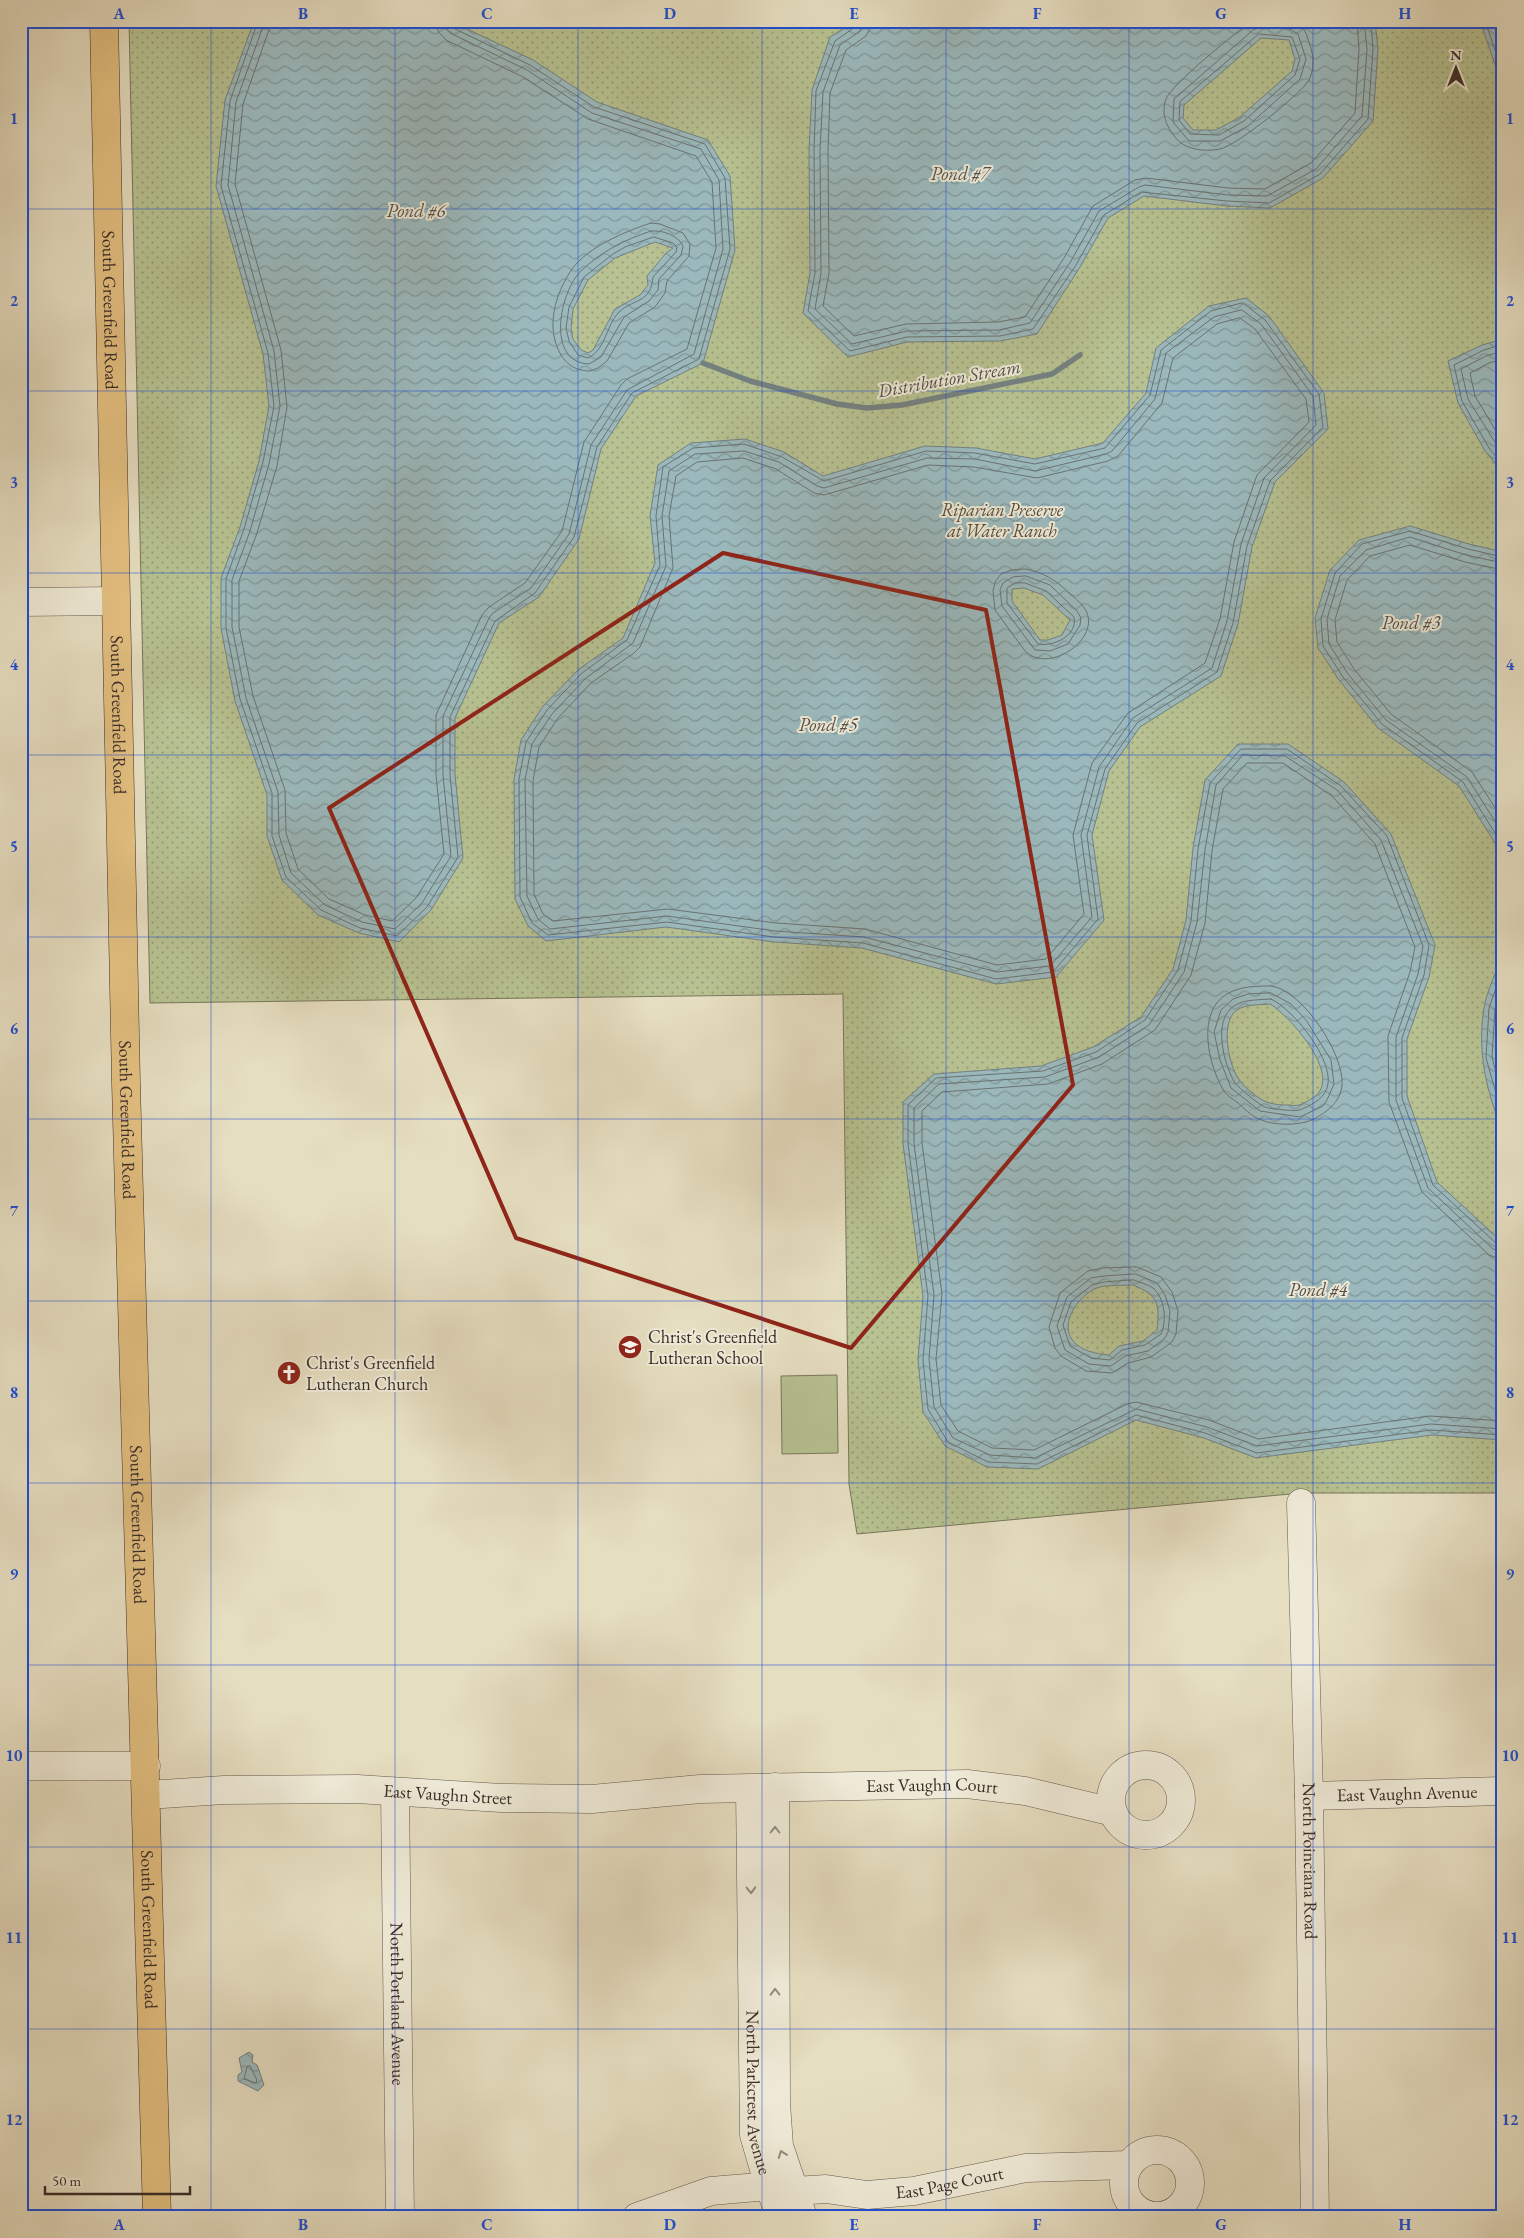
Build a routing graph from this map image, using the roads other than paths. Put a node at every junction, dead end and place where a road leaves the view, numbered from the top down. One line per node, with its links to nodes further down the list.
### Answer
1 (104, 21): 2 (main road, South Greenfield Road)
2 (115, 601): 3 (street); 6 (main road, South Greenfield Road)
3 (21, 602)
4 (1301, 1504): 11 (street, North Poinciana Road)
5 (21, 1766): 6 (street)
6 (146, 1766): 10 (main road, South Greenfield Road)
7 (762, 1788): 9 (street, East Vaughn Street); 12 (street, East Vaughn Court); 14 (street, North Parkcrest Avenue)
8 (1503, 1791): 11 (street, East Vaughn Avenue)
9 (395, 1792): 10 (street, East Vaughn Street); 16 (street, North Portland Avenue)
10 (146, 1795): 15 (main road, South Greenfield Road)
11 (1309, 1796): 20 (street, North Poinciana Road)
12 (1113, 1812)
13 (1129, 2165): 14 (street, East Page Court)
14 (782, 2188): 17 (street, East Page Court); 18 (street, North Parkcrest Avenue); 19 (street, North Parkcrest Avenue)
15 (157, 2217)
16 (400, 2217)
17 (637, 2217)
18 (781, 2217)
19 (803, 2217)
20 (1315, 2217)

